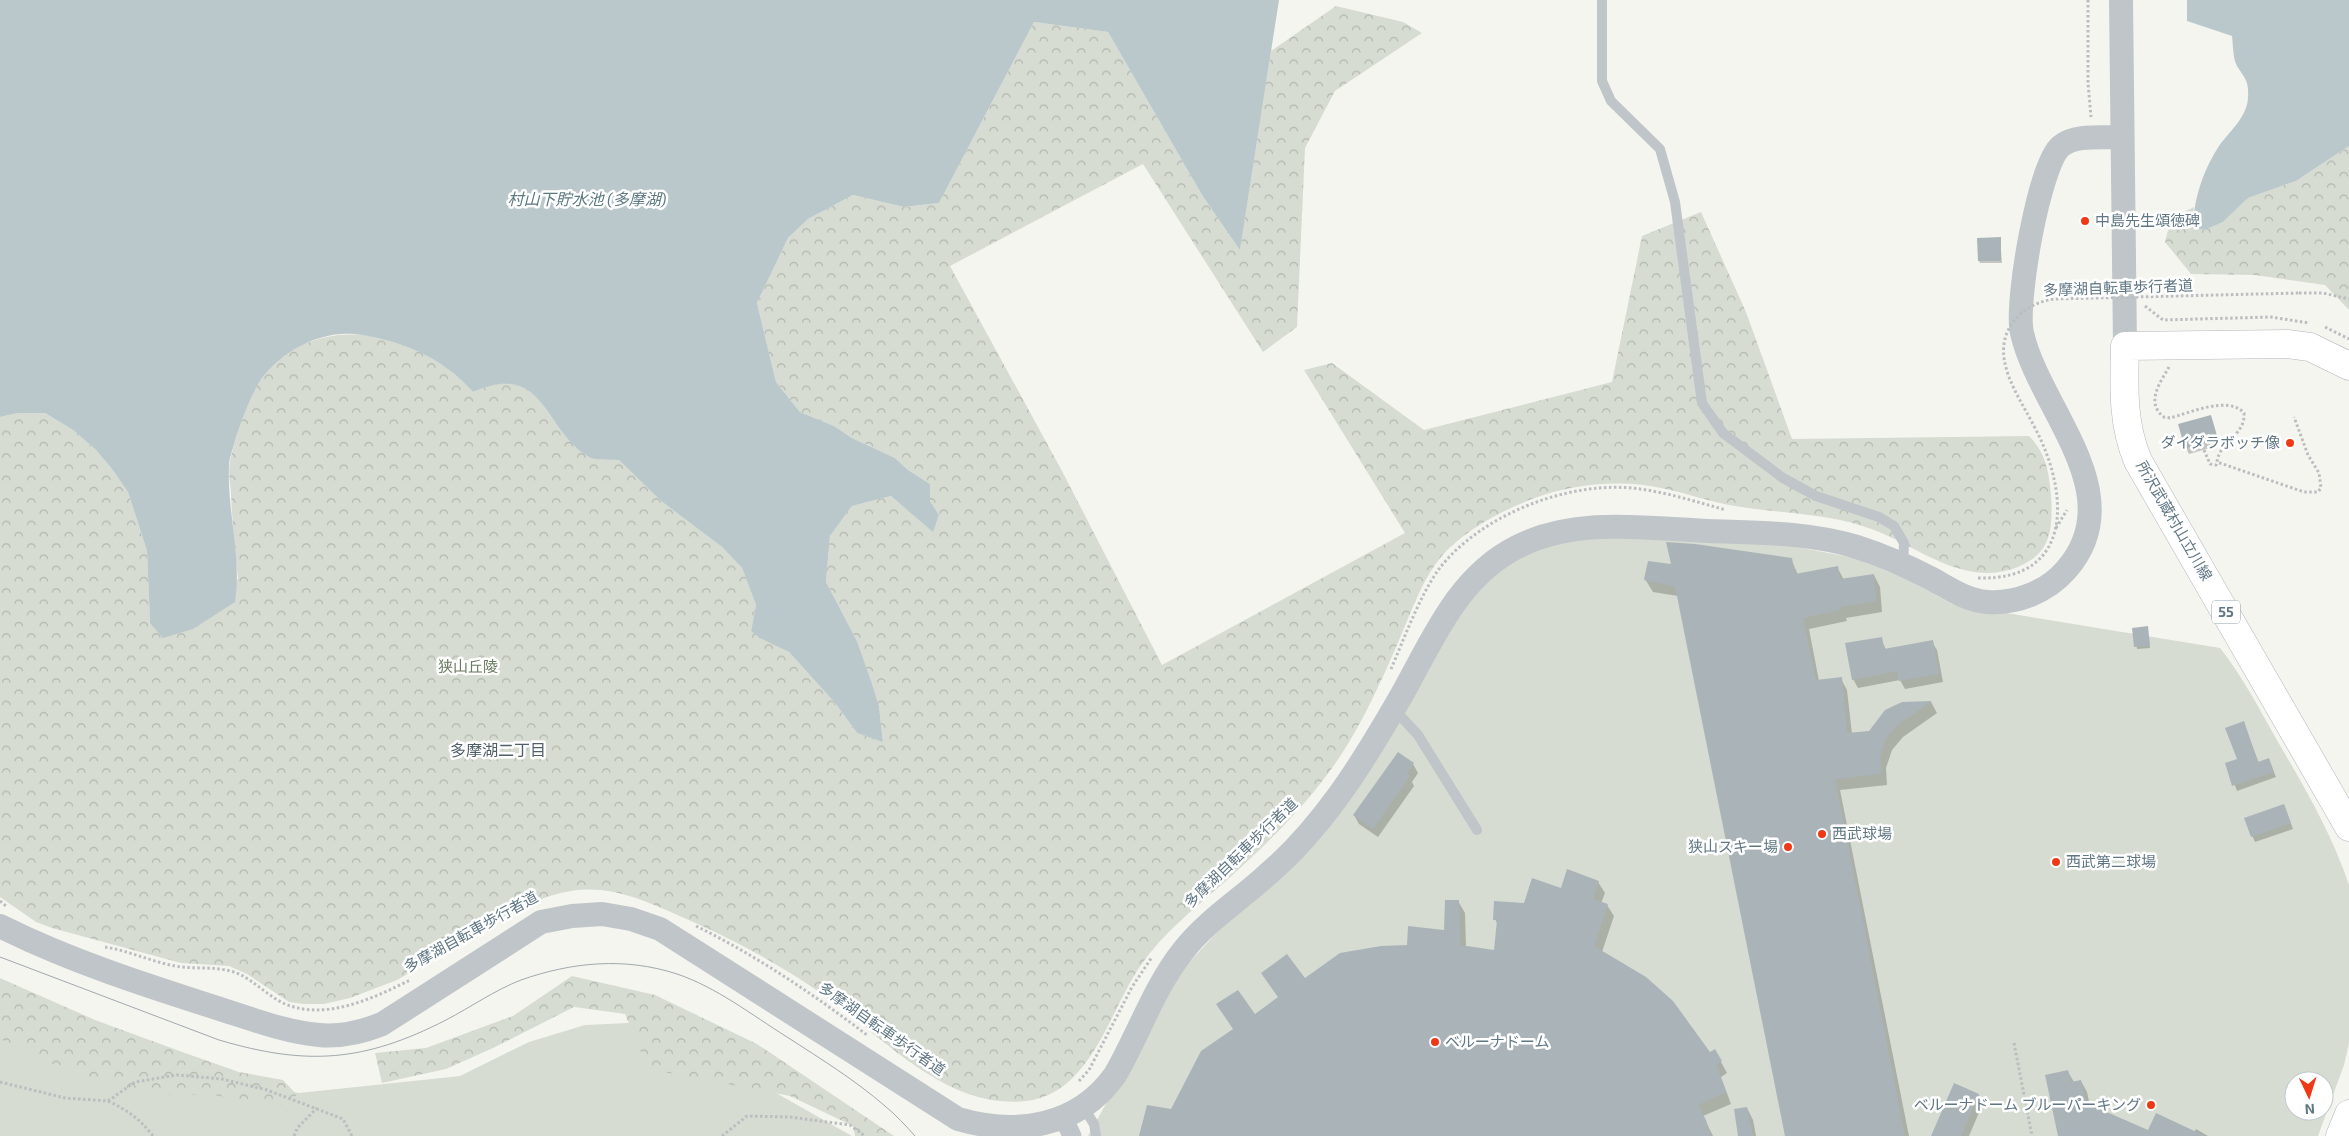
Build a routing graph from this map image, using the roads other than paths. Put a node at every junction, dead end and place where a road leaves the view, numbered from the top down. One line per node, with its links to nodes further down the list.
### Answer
1 (1602, 0): 6 (lane)
2 (2121, 0): 3 (street)
3 (2121, 137): 4 (street); 6 (street)
4 (2125, 346): 5 (main road); 8 (main road, 所沢武蔵村山立川線 / 55)
5 (2349, 366)
6 (1903, 566): 7 (street)
7 (1394, 709): 9 (lane); 12 (street)
8 (2349, 827)
9 (1477, 830)
10 (3, 916): 12 (street)
11 (2349, 1114): 14 (main road)
12 (1074, 1121): 13 (lane)
13 (1096, 1136)
14 (2340, 1136)

